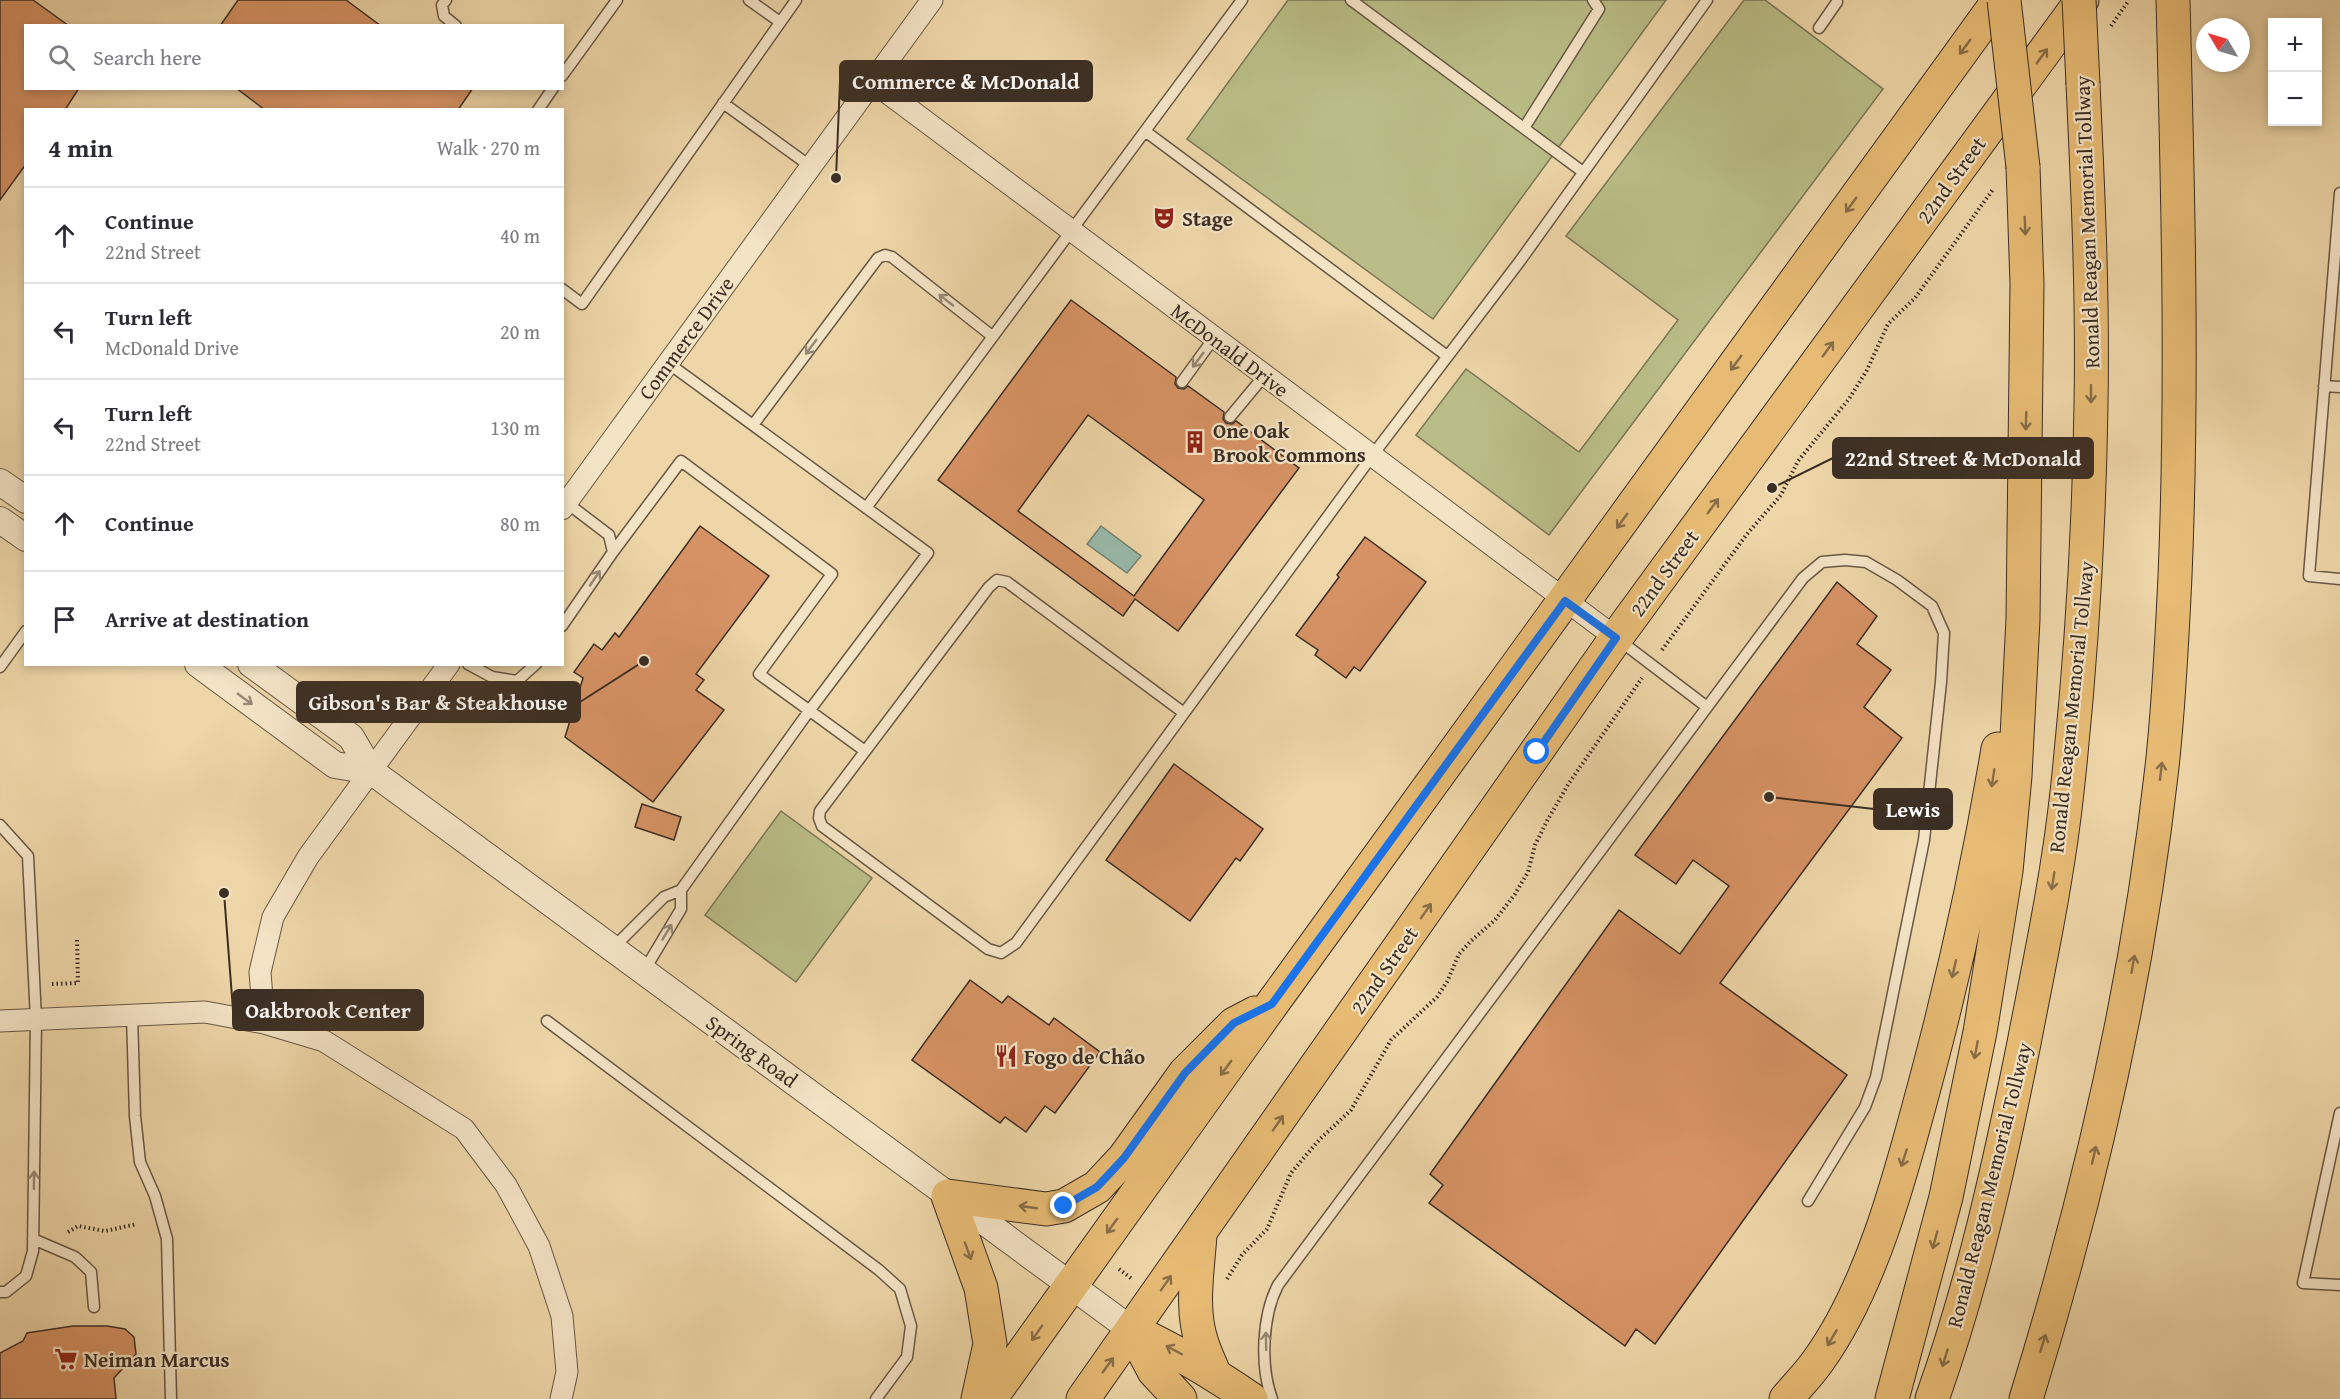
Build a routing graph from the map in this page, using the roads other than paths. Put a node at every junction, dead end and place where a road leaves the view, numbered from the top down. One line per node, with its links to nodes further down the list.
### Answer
1 (446, 0): 16 (lane)
2 (617, 0): 18 (lane)
3 (749, 0): 15 (lane)
4 (796, 0): 15 (lane)
5 (932, 0): 19 (street, Commerce Drive)
6 (1242, 0): 24 (lane)
7 (1351, 0): 23 (lane)
8 (1593, 0): 23 (lane)
9 (1707, 0): 26 (lane)
10 (1999, 0): 50 (main road, one-way to 50)
11 (2004, 0): 41 (main road, Ronald Reagan Memorial Tollway, one-way to 41, bridge)
12 (2081, 0): 53 (main road, 22nd Street, one-way to 12); 97 (main road, Ronald Reagan Memorial Tollway, one-way to 97, bridge)
13 (2173, 0): 98 (main road, one-way to 13)
14 (1838, 2): 17 (lane)
15 (780, 22): 21 (lane)
16 (454, 24)
17 (1819, 28)
18 (564, 73)
19 (873, 82): 25 (street, Commerce Drive); 28 (street, McDonald Drive)
20 (547, 91): 22 (lane)
21 (723, 103): 25 (lane); 29 (lane)
22 (539, 108)
23 (1524, 128): 26 (lane)
24 (1145, 131): 28 (lane); 32 (lane)
25 (810, 166): 33 (street, Commerce Drive)
26 (1583, 172): 32 (lane)
27 (2340, 193): 36 (lane)
28 (1070, 230): 30 (lane); 31 (street, McDonald Drive)
29 (564, 290)
30 (992, 336): 39 (lane, one-way to 39); 45 (lane)
31 (1214, 338): 34 (street, McDonald Drive); 35 (lane, one-way to 35)
32 (1448, 356): 40 (lane)
33 (668, 363): 39 (lane); 44 (street, Commerce Drive)
34 (1264, 376): 38 (lane); 40 (street, McDonald Drive)
35 (1182, 382)
36 (2324, 386): 37 (lane); 49 (lane)
37 (2340, 387)
38 (1230, 417)
39 (753, 425): 45 (lane)
40 (1372, 456): 50 (street, McDonald Drive); 62 (lane)
41 (2024, 469): 95 (main road, one-way to 95); 96 (main road, Ronald Reagan Memorial Tollway, one-way to 96)
42 (0, 482): 43 (street)
43 (24, 499)
44 (565, 506): 48 (lane)
45 (866, 508): 61 (lane)
46 (0, 520): 47 (street)
47 (24, 537)
48 (613, 552): 51 (lane, one-way to 48); 61 (lane)
49 (2340, 579)
50 (1565, 601): 53 (street, McDonald Drive); 69 (main road)
51 (564, 623)
52 (24, 634): 59 (lane)
53 (1616, 638): 60 (lane); 78 (main road, 22nd Street, one-way to 53)
54 (201, 666): 64 (street, Spring Road, one-way to 64)
55 (254, 666): 64 (street, Spring Road)
56 (448, 666): 64 (street)
57 (472, 666): 58 (lane)
58 (534, 666)
59 (0, 667)
60 (1707, 707): 77 (lane); 94 (lane, one-way to 60)
61 (809, 711): 63 (lane); 66 (lane)
62 (1184, 713): 63 (lane); 63 (lane)
63 (865, 752)
64 (371, 771): 67 (street, Spring Road); 74 (street)
65 (0, 825): 71 (lane)
66 (681, 890): 67 (lane); 68 (lane, one-way to 66)
67 (612, 948): 68 (street, Spring Road)
68 (644, 971): 76 (street, Spring Road)
69 (1272, 1004): 76 (main road, one-way to 76); 80 (main road, one-way to 80)
70 (132, 1015): 71 (street); 74 (street); 86 (lane)
71 (36, 1019): 72 (street); 79 (lane, one-way to 71)
72 (0, 1021)
73 (547, 1021): 88 (lane)
74 (264, 1023): 87 (street)
75 (2340, 1113): 81 (lane)
76 (948, 1196): 80 (street, Spring Road); 89 (main road, one-way to 89)
77 (1808, 1201)
78 (1200, 1234): 84 (main road, 22nd Street, one-way to 78); 85 (main road)
79 (33, 1239): 82 (lane); 83 (lane)
80 (1070, 1285): 84 (street, Spring Road); 90 (main road, one-way to 90)
81 (2340, 1285)
82 (0, 1292)
83 (94, 1307)
84 (1133, 1330): 85 (main road, one-way to 84); 91 (main road, 22nd Street, one-way to 84); 92 (main road)
85 (1214, 1374): 93 (main road)
86 (171, 1399)
87 (561, 1399)
88 (876, 1399)
89 (978, 1399)
90 (990, 1399)
91 (1083, 1399)
92 (1180, 1399)
93 (1251, 1399)
94 (1272, 1399)
95 (1786, 1399)
96 (1892, 1399)
97 (1932, 1399)
98 (2026, 1399)

